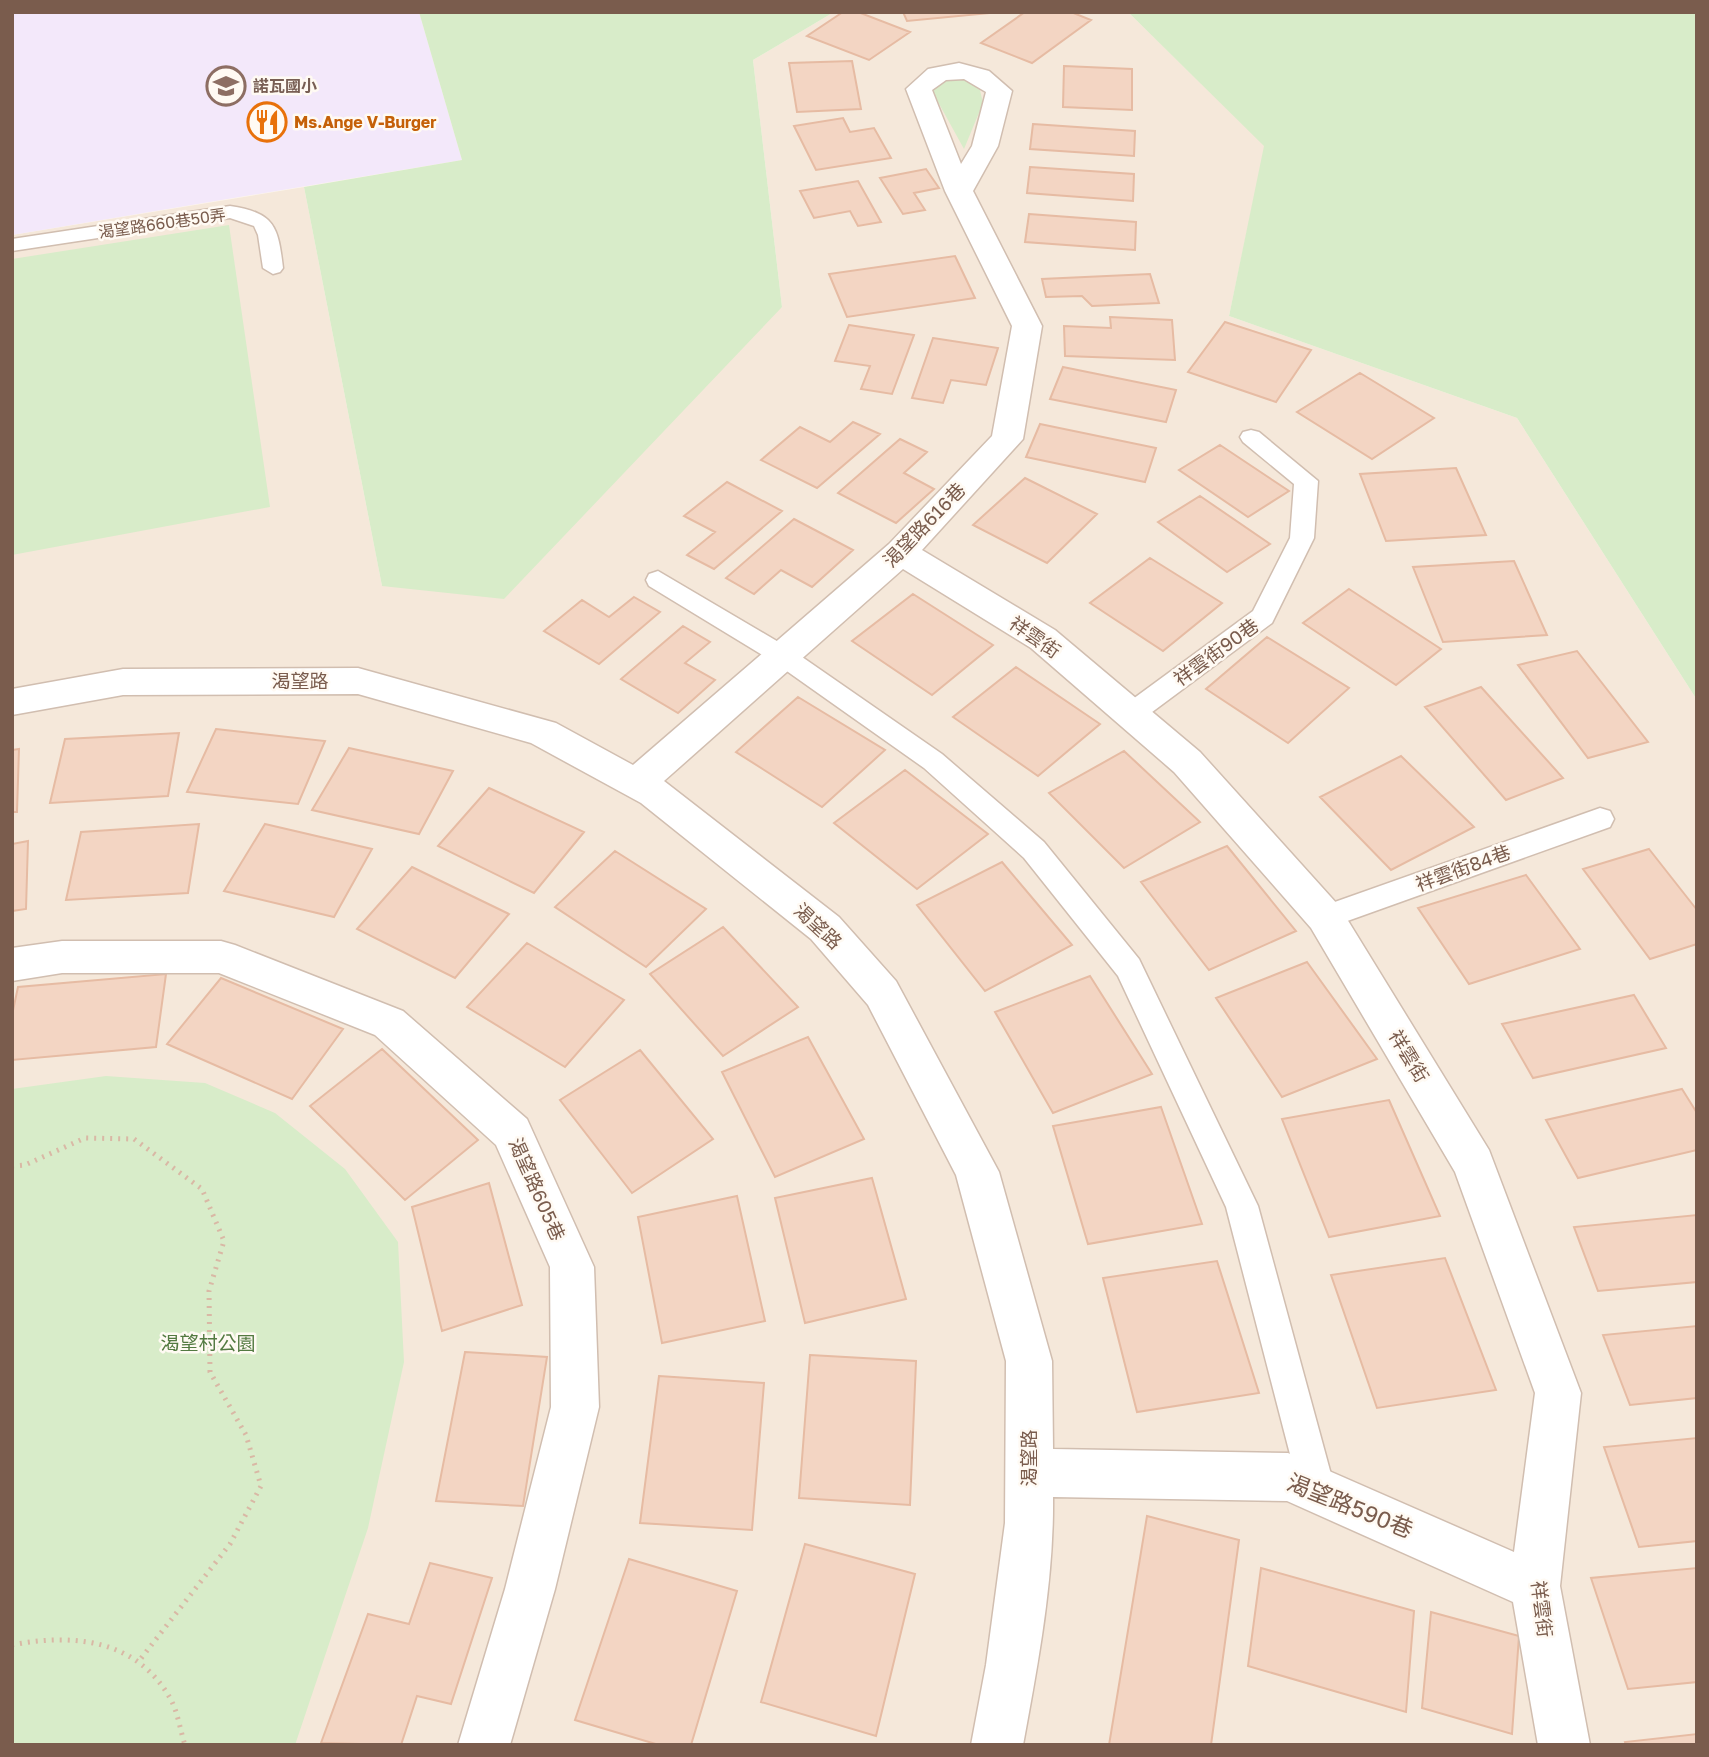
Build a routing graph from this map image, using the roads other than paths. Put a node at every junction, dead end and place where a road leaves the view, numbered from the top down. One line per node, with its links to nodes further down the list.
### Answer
1 (959, 191): 5 (street, 渴望路616巷)
2 (12, 245): 3 (lane, 渴望路660巷50弄)
3 (273, 268)
4 (1251, 438): 9 (lane, 祥雲街90巷)
5 (901, 552): 7 (street, 渴望路616巷); 9 (street, 祥雲街)
6 (658, 580): 7 (lane)
7 (783, 656): 10 (street, 渴望路616巷); 15 (lane)
8 (12, 702): 10 (street, 渴望路)
9 (1130, 714): 12 (street, 祥雲街)
10 (637, 783): 14 (street, 渴望路)
11 (1600, 818): 12 (lane, 祥雲街84巷)
12 (1325, 918): 16 (street, 祥雲街)
13 (12, 965): 17 (street, 渴望路605巷)
14 (1028, 1473): 15 (street, 渴望路590巷); 18 (street, 渴望路)
15 (1317, 1489): 16 (street, 渴望路590巷)
16 (1535, 1586): 19 (street, 祥雲街)
17 (484, 1745)
18 (997, 1745)
19 (1564, 1745)

